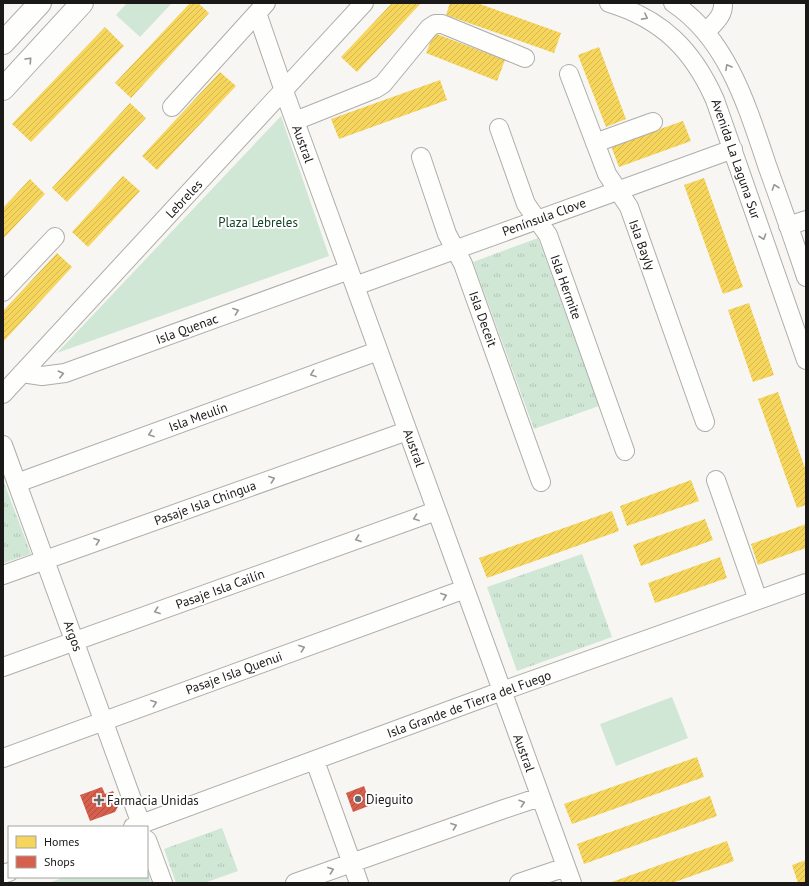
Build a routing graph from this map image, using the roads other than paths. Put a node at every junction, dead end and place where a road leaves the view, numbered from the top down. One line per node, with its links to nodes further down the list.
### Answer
1 (40, 3): 9 (main road)
2 (82, 3): 12 (main road, one-way to 2)
3 (364, 3): 13 (street, Lebreles)
4 (608, 3): 19 (street, Avenida La Laguna Sur, one-way to 19)
5 (673, 3): 8 (street, Avenida La Laguna Sur)
6 (723, 3): 8 (street)
7 (262, 8): 13 (street, Austral); 14 (street)
8 (706, 32): 24 (street, Avenida La Laguna Sur, one-way to 8)
9 (3, 43)
10 (525, 58): 15 (street)
11 (569, 74): 18 (street, Isla Bayly)
12 (3, 89)
13 (284, 91): 15 (street, Austral); 32 (street, Lebreles)
14 (172, 107)
15 (295, 121): 28 (street, Austral)
16 (653, 122): 18 (street)
17 (498, 128): 22 (street, Isla Hermite)
18 (595, 143): 21 (street, Isla Bayly)
19 (732, 149): 21 (street, Península Clove); 31 (street, Avenida La Laguna Sur, one-way to 31)
20 (421, 157): 26 (street, Isla Deceit)
21 (618, 190): 22 (street, Península Clove); 34 (street, Isla Bayly)
22 (537, 220): 26 (street, Península Clove); 37 (street, Isla Hermite)
23 (806, 220): 24 (street)
24 (788, 226): 27 (street, Avenida La Laguna Sur)
25 (55, 237): 29 (street)
26 (455, 249): 28 (street, Península Clove); 39 (street, Isla Deceit)
27 (806, 277)
28 (352, 278): 30 (street, Austral); 32 (street, Isla Quenac, one-way to 28)
29 (3, 292)
30 (378, 351): 35 (street, Austral); 40 (street, Isla Meulín, one-way to 40)
31 (806, 360)
32 (22, 373): 33 (street, Lebreles)
33 (3, 394)
34 (705, 422)
35 (407, 431): 41 (street, Austral); 42 (street, Pasaje Isla Chingua, one-way to 35)
36 (3, 445): 40 (street, Argos)
37 (625, 451)
38 (716, 480): 46 (street)
39 (541, 482)
40 (17, 483): 42 (street, Argos)
41 (436, 511): 45 (street, Austral); 47 (street, Pasaje Isla Cailín, one-way to 47)
42 (45, 560): 43 (street, Pasaje Isla Chingua); 47 (street, Argos)
43 (3, 575)
44 (806, 583): 46 (street, Isla Grande de Tierra del Fuego)
45 (465, 589): 49 (street, Austral); 50 (street, Pasaje Isla Quenui, one-way to 45)
46 (758, 600): 49 (street, Isla Grande de Tierra del Fuego)
47 (74, 641): 48 (street, Pasaje Isla Cailín); 50 (street, Argos)
48 (3, 666)
49 (502, 691): 52 (street, Isla Grande de Tierra del Fuego); 53 (street, Austral)
50 (103, 721): 51 (street, Pasaje Isla Quenui); 54 (street, Argos)
51 (3, 758)
52 (315, 761): 55 (street, Isla Grande de Tierra del Fuego); 57 (street)
53 (540, 797): 57 (street, one-way to 53); 58 (street, Austral)
54 (140, 826)
55 (148, 827)
56 (148, 847): 59 (street, Argos)
57 (352, 863): 60 (street, one-way to 57); 61 (street)
58 (569, 875): 62 (street)
59 (163, 883)
60 (295, 883)
61 (359, 883)
62 (519, 883)

